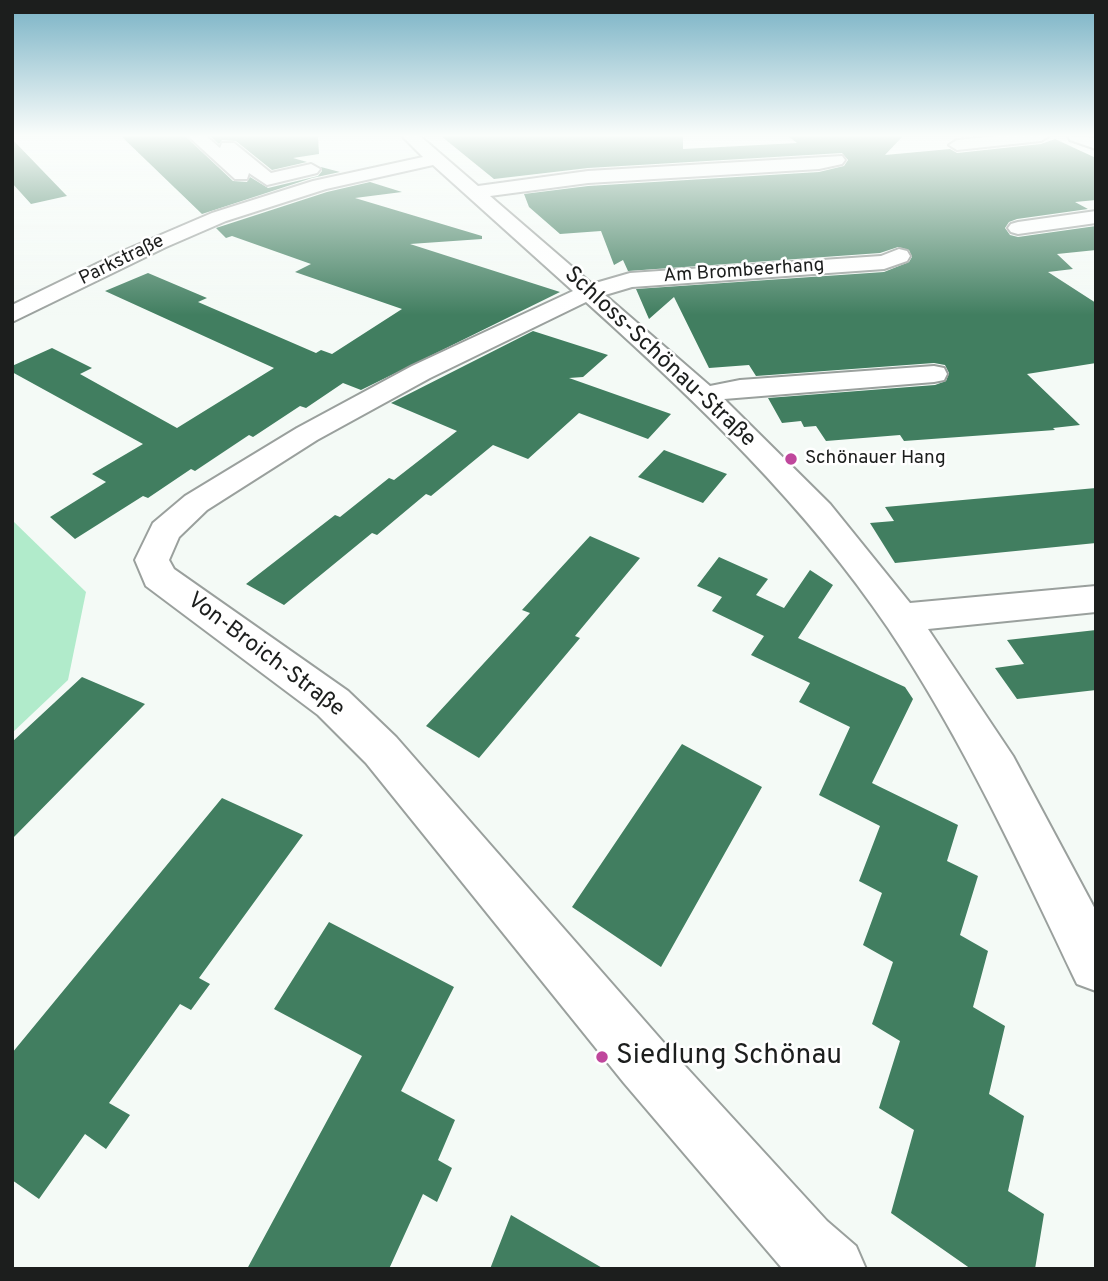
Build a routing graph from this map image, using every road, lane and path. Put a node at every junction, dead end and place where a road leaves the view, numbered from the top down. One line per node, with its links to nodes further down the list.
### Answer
1 (264, 196): 4 (street)
2 (286, 196): 4 (street, Parkstraße)
3 (479, 196): 8 (street, Schloss-Schönau-Straße)
4 (269, 200): 9 (street, Parkstraße)
5 (1096, 217): 6 (street)
6 (1018, 228)
7 (899, 256): 8 (street, Am Brombeerhang)
8 (589, 292): 11 (street, Schloss-Schönau-Straße); 15 (street, Von-Broich-Straße)
9 (12, 315)
10 (934, 374): 11 (street)
11 (705, 396): 13 (street, Schloss-Schönau-Straße)
12 (1096, 599): 13 (street)
13 (901, 618): 14 (street, Schloss-Schönau-Straße)
14 (1096, 965)
15 (833, 1269)

